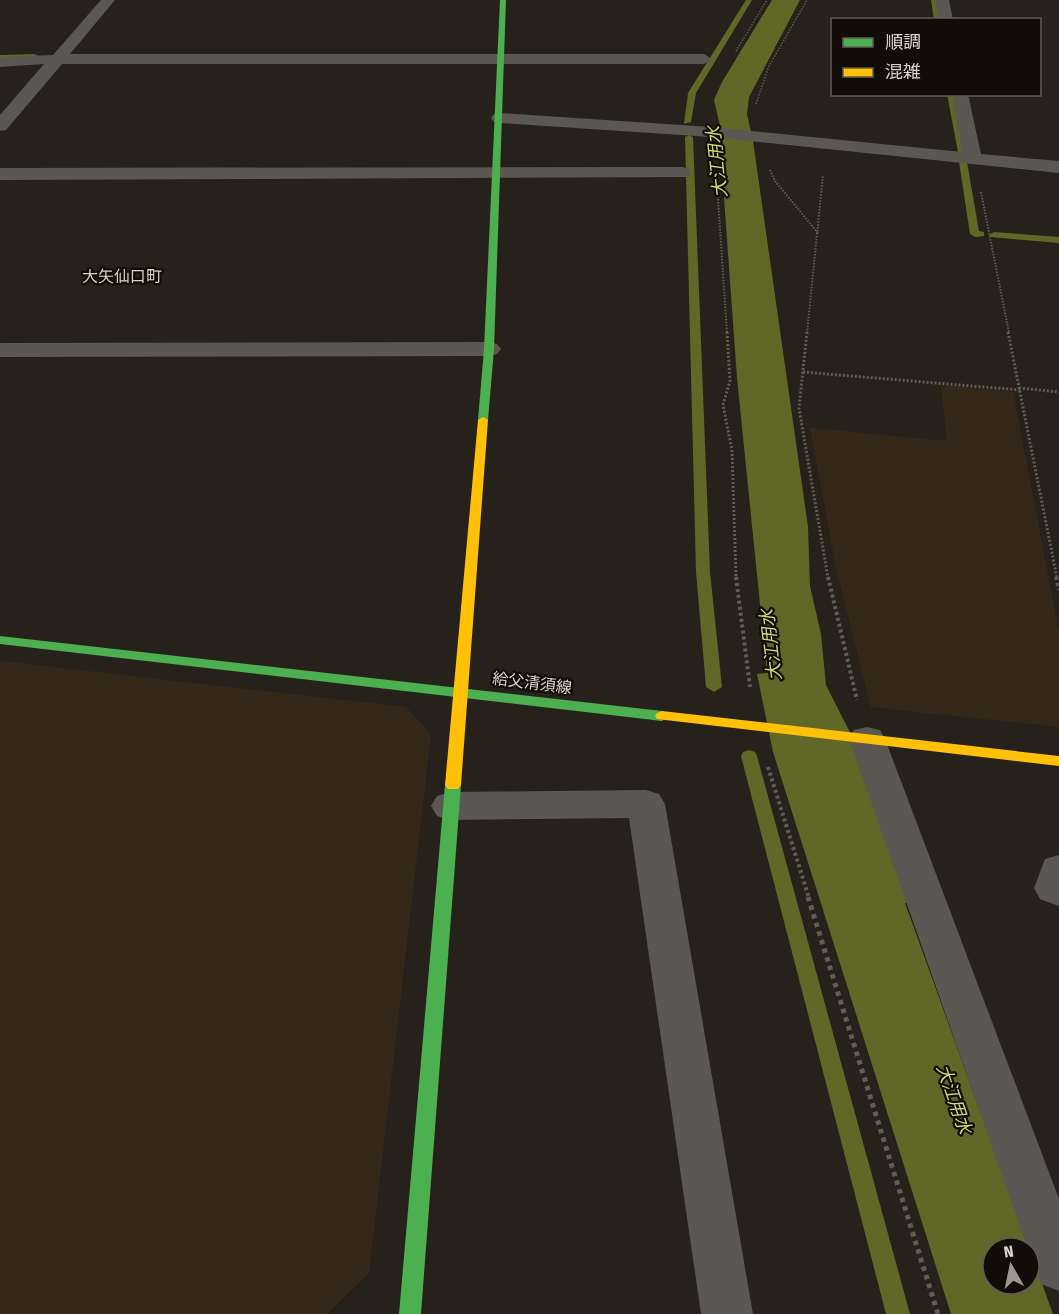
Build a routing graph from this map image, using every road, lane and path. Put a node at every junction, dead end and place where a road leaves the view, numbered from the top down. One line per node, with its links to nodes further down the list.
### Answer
1 (108, 0): 7 (street)
2 (503, 0): 8 (street)
3 (767, 0): 10 (path)
4 (807, 0): 16 (path)
5 (942, 0): 6 (street)
6 (946, 18)
7 (57, 59): 8 (street); 11 (street); 14 (street)
8 (501, 59): 9 (street); 13 (street)
9 (704, 59)
10 (731, 59)
11 (0, 62)
12 (960, 96): 17 (street)
13 (500, 118): 15 (street); 19 (street)
14 (0, 126)
15 (710, 132): 16 (street); 31 (path)
16 (763, 138): 17 (street); 22 (path); 22 (path)
17 (974, 159): 18 (street); 26 (path)
18 (1059, 167)
19 (497, 173): 20 (street); 21 (street); 23 (street)
20 (682, 173)
21 (0, 174)
22 (818, 233): 25 (path)
23 (489, 349): 24 (street); 30 (street)
24 (0, 350)
25 (803, 372): 26 (path); 32 (path)
26 (1020, 389): 27 (path); 28 (path)
27 (1059, 392)
28 (1059, 590)
29 (0, 640): 30 (street, 給父清須線)
30 (460, 692): 31 (street, 給父清須線); 34 (street)
31 (756, 726): 32 (street, 給父清須線); 40 (path)
32 (863, 738): 33 (street, 給父清須線); 37 (street)
33 (1059, 761)
34 (450, 806): 38 (street); 39 (street)
35 (1059, 870): 36 (street)
36 (1059, 890)
37 (1059, 1266)
38 (410, 1314)
39 (727, 1314)
40 (938, 1314)

